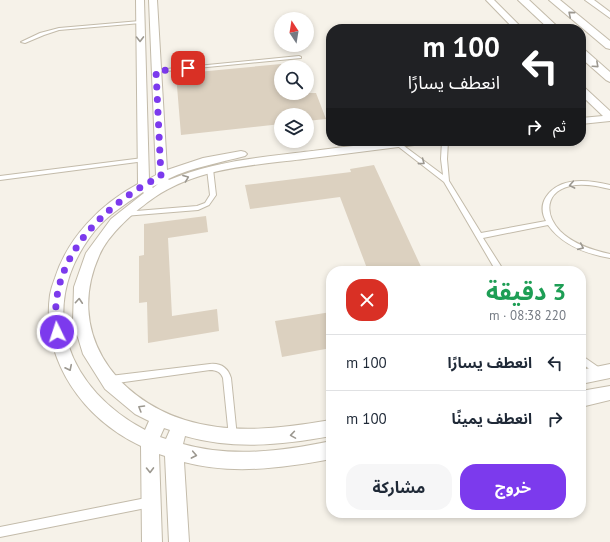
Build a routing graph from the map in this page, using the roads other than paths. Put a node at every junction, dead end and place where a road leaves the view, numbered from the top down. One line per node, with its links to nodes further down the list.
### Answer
1 (140, 0): 10 (street)
2 (153, 0): 19 (street)
3 (490, 0): 11 (street)
4 (523, 0): 12 (street)
5 (554, 0): 13 (street, one-way to 5)
6 (589, 0): 9 (street)
7 (600, 0): 8 (street)
8 (610, 7)
9 (610, 16)
10 (140, 22): 15 (lane); 29 (street, one-way to 29)
11 (515, 24)
12 (550, 24)
13 (583, 24)
14 (586, 26): 16 (street, one-way to 14)
15 (23, 42)
16 (610, 46)
17 (586, 56): 20 (street, one-way to 20)
18 (299, 57): 19 (lane)
19 (156, 71): 32 (street)
20 (610, 78)
21 (586, 94): 23 (street)
22 (586, 113): 23 (street)
23 (608, 115): 24 (street)
24 (586, 120)
25 (326, 144): 32 (street)
26 (382, 146): 30 (street)
27 (401, 146): 33 (lane, one-way to 33)
28 (445, 146): 33 (lane)
29 (143, 160): 31 (lane); 35 (street)
30 (210, 169): 32 (street, one-way to 30); 36 (lane)
31 (0, 178)
32 (163, 181): 35 (street)
33 (446, 181): 38 (lane)
34 (610, 187): 37 (lane, one-way to 37)
35 (148, 189): 36 (street); 51 (street, one-way to 51)
36 (124, 214): 44 (street, one-way to 36)
37 (550, 223): 38 (lane); 39 (lane, one-way to 39)
38 (479, 236): 40 (lane)
39 (610, 256)
40 (497, 266)
41 (586, 361): 42 (lane)
42 (606, 372): 43 (street)
43 (586, 376)
44 (108, 380): 47 (street, one-way to 44); 50 (lane)
45 (610, 393): 46 (street)
46 (586, 398)
47 (160, 419): 48 (street); 51 (street)
48 (181, 427): 50 (street); 52 (street)
49 (326, 429): 50 (street, one-way to 50)
50 (233, 438)
51 (150, 441): 52 (street); 54 (street, one-way to 54)
52 (174, 450): 53 (street, one-way to 53); 57 (street)
53 (326, 451)
54 (151, 502): 55 (lane); 56 (street)
55 (0, 532)
56 (152, 542)
57 (179, 542)

